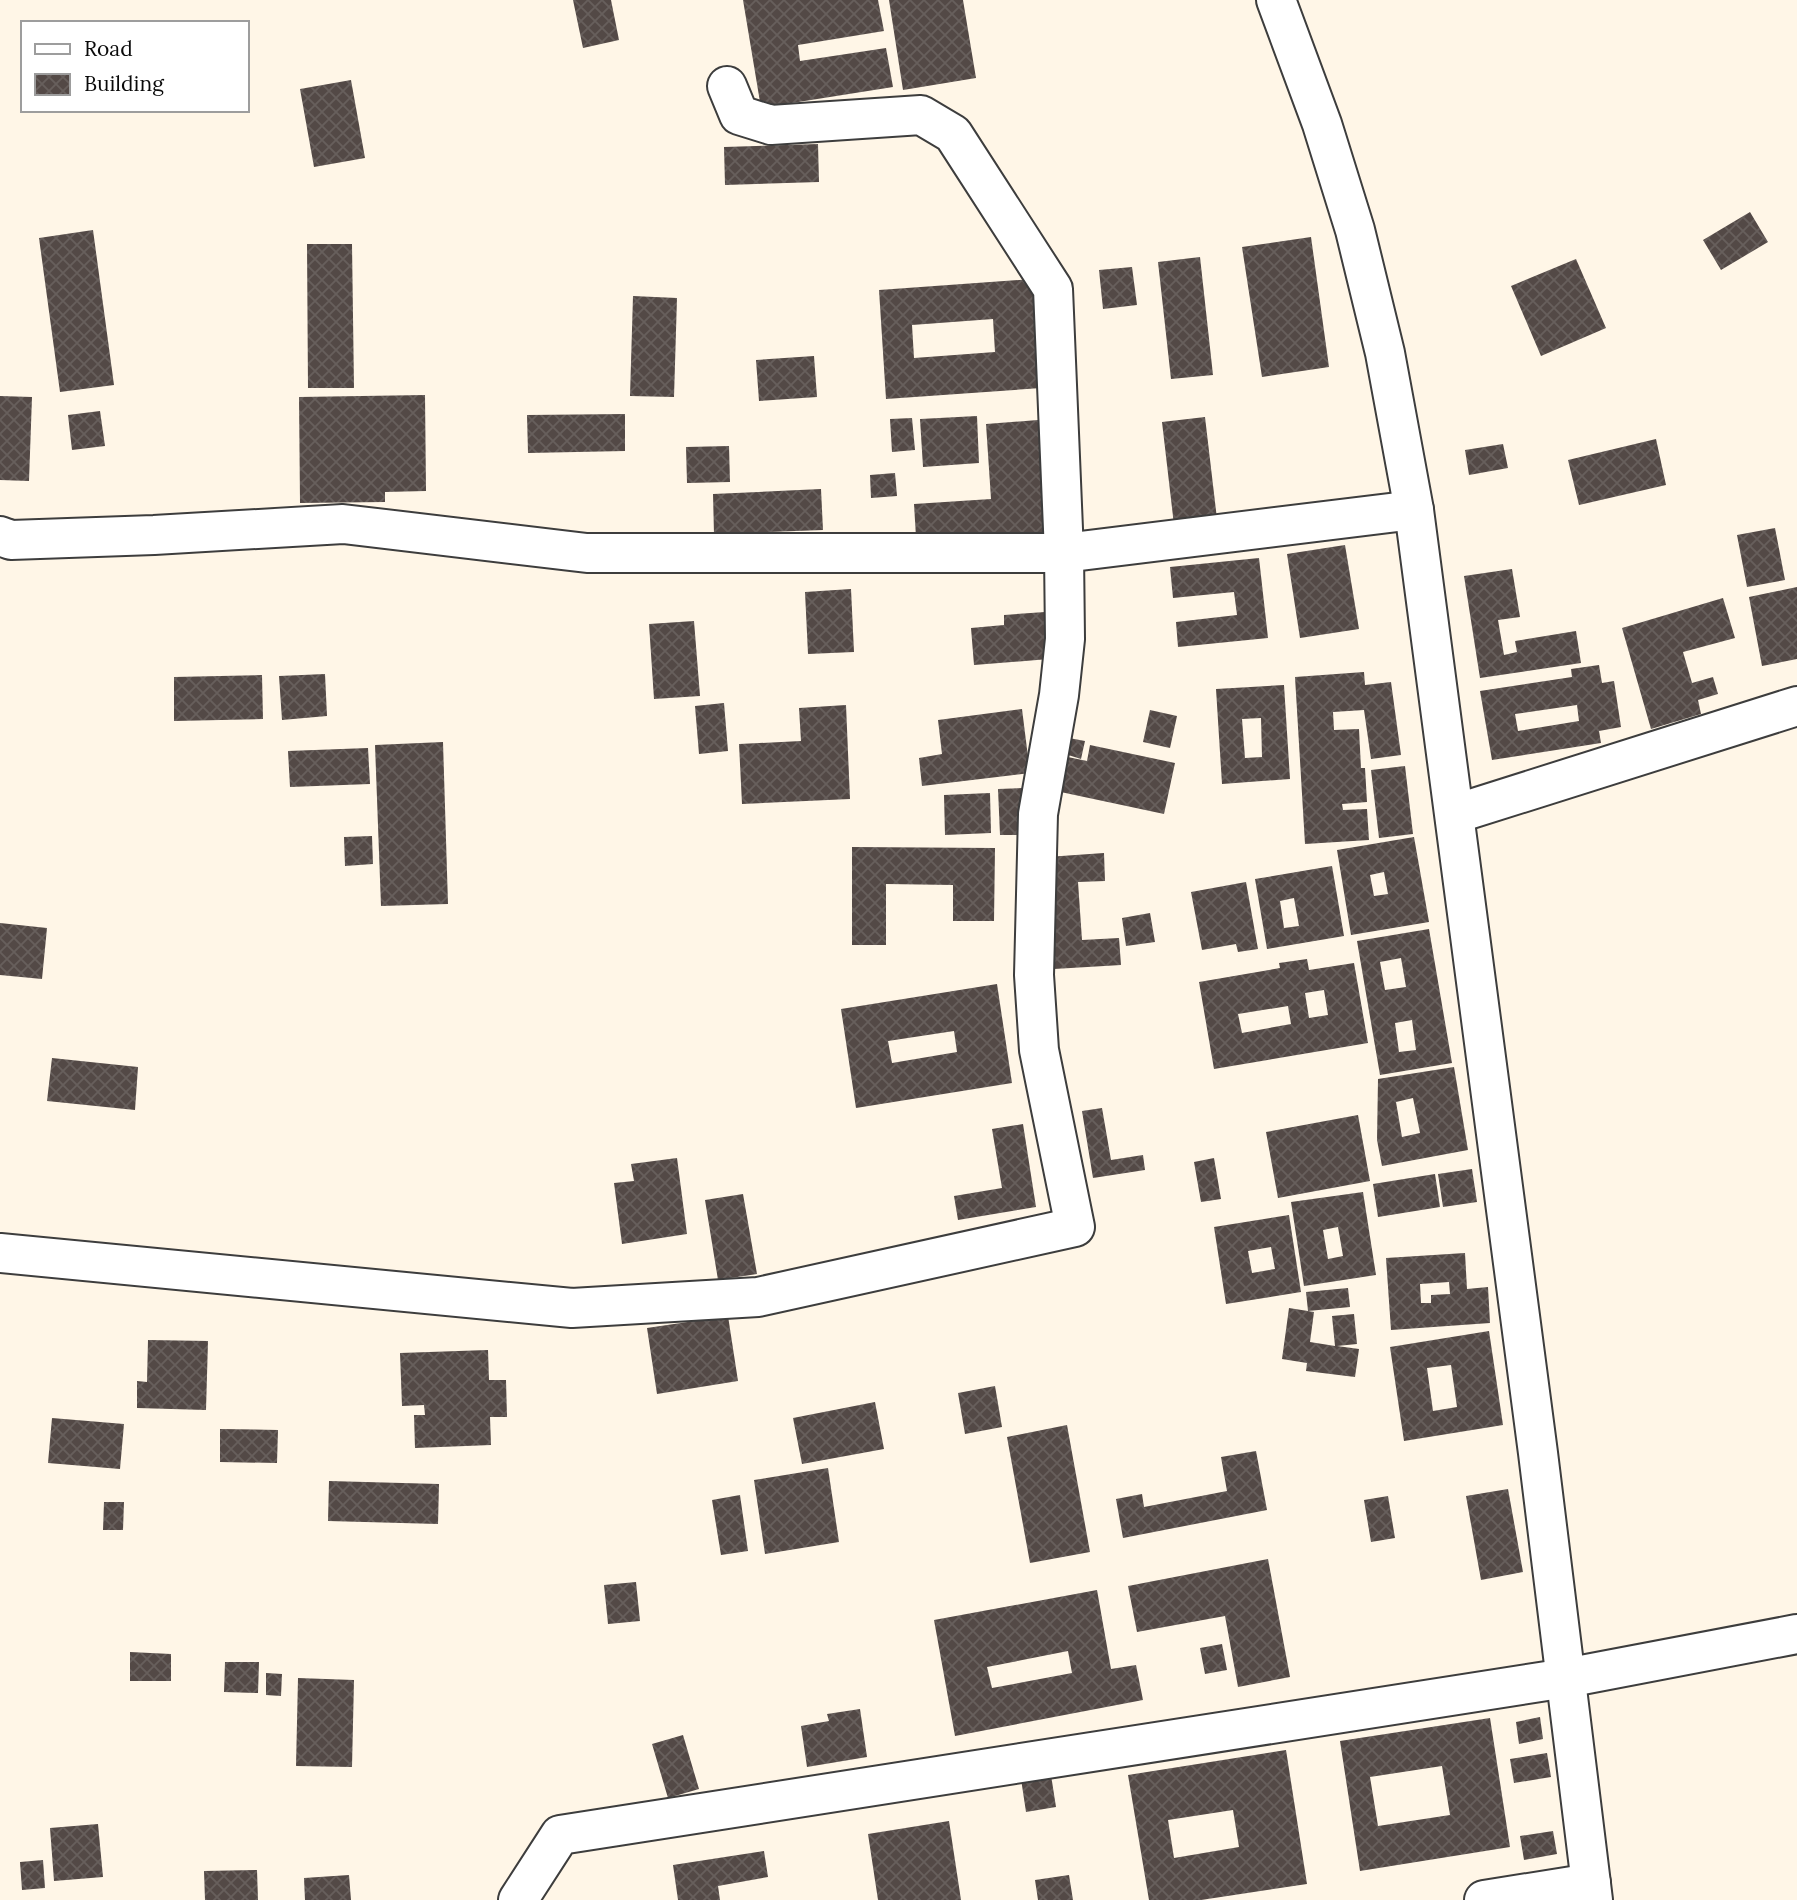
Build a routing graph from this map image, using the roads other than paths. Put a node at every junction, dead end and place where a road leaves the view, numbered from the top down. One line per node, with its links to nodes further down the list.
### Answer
1 (1276, 0): 3 (street)
2 (727, 86): 5 (street)
3 (1414, 510): 5 (street); 7 (street)
4 (0, 536): 5 (street)
5 (1064, 553): 8 (street)
6 (1797, 706): 7 (street)
7 (1455, 814): 10 (street)
8 (0, 1253)
9 (1797, 1634): 10 (street)
10 (1566, 1678): 11 (street); 12 (street)
11 (1592, 1891): 13 (street)
12 (518, 1900)
13 (1484, 1900)

